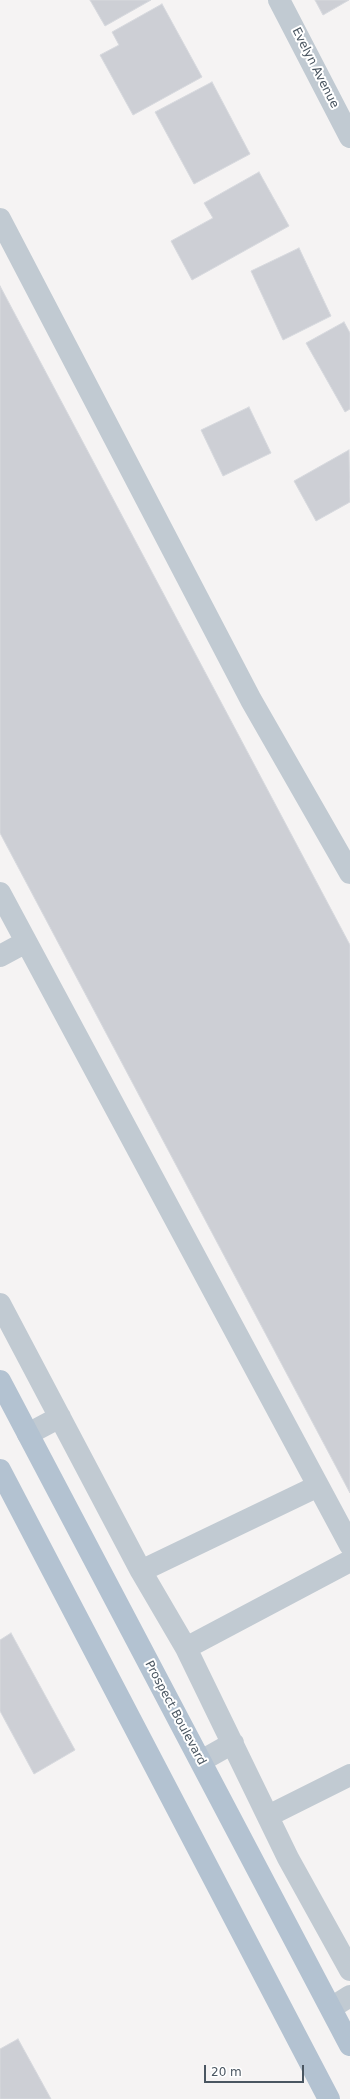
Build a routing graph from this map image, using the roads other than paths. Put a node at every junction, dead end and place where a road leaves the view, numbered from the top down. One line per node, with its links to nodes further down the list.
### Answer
1 (279, 0): 2 (street, Evelyn Avenue)
2 (350, 137)
3 (0, 219): 4 (street)
4 (350, 873)
5 (0, 893): 6 (street)
6 (26, 942): 7 (street); 13 (street)
7 (0, 956)
8 (0, 1304): 10 (street)
9 (0, 1381): 11 (main road, Prospect Boulevard)
10 (60, 1417): 11 (street); 16 (street)
11 (28, 1434): 19 (main road, Prospect Boulevard)
12 (0, 1470): 26 (main road)
13 (318, 1486): 14 (street); 16 (street)
14 (350, 1545)
15 (350, 1561): 17 (street)
16 (141, 1571): 17 (street)
17 (186, 1648): 18 (street)
18 (233, 1743): 19 (street); 21 (street)
19 (201, 1761): 24 (main road, Prospect Boulevard)
20 (350, 1774): 21 (street)
21 (268, 1816): 22 (street)
22 (350, 1970)
23 (350, 1996): 24 (street)
24 (331, 2008): 25 (main road, Prospect Boulevard)
25 (350, 2045)
26 (329, 2099)

